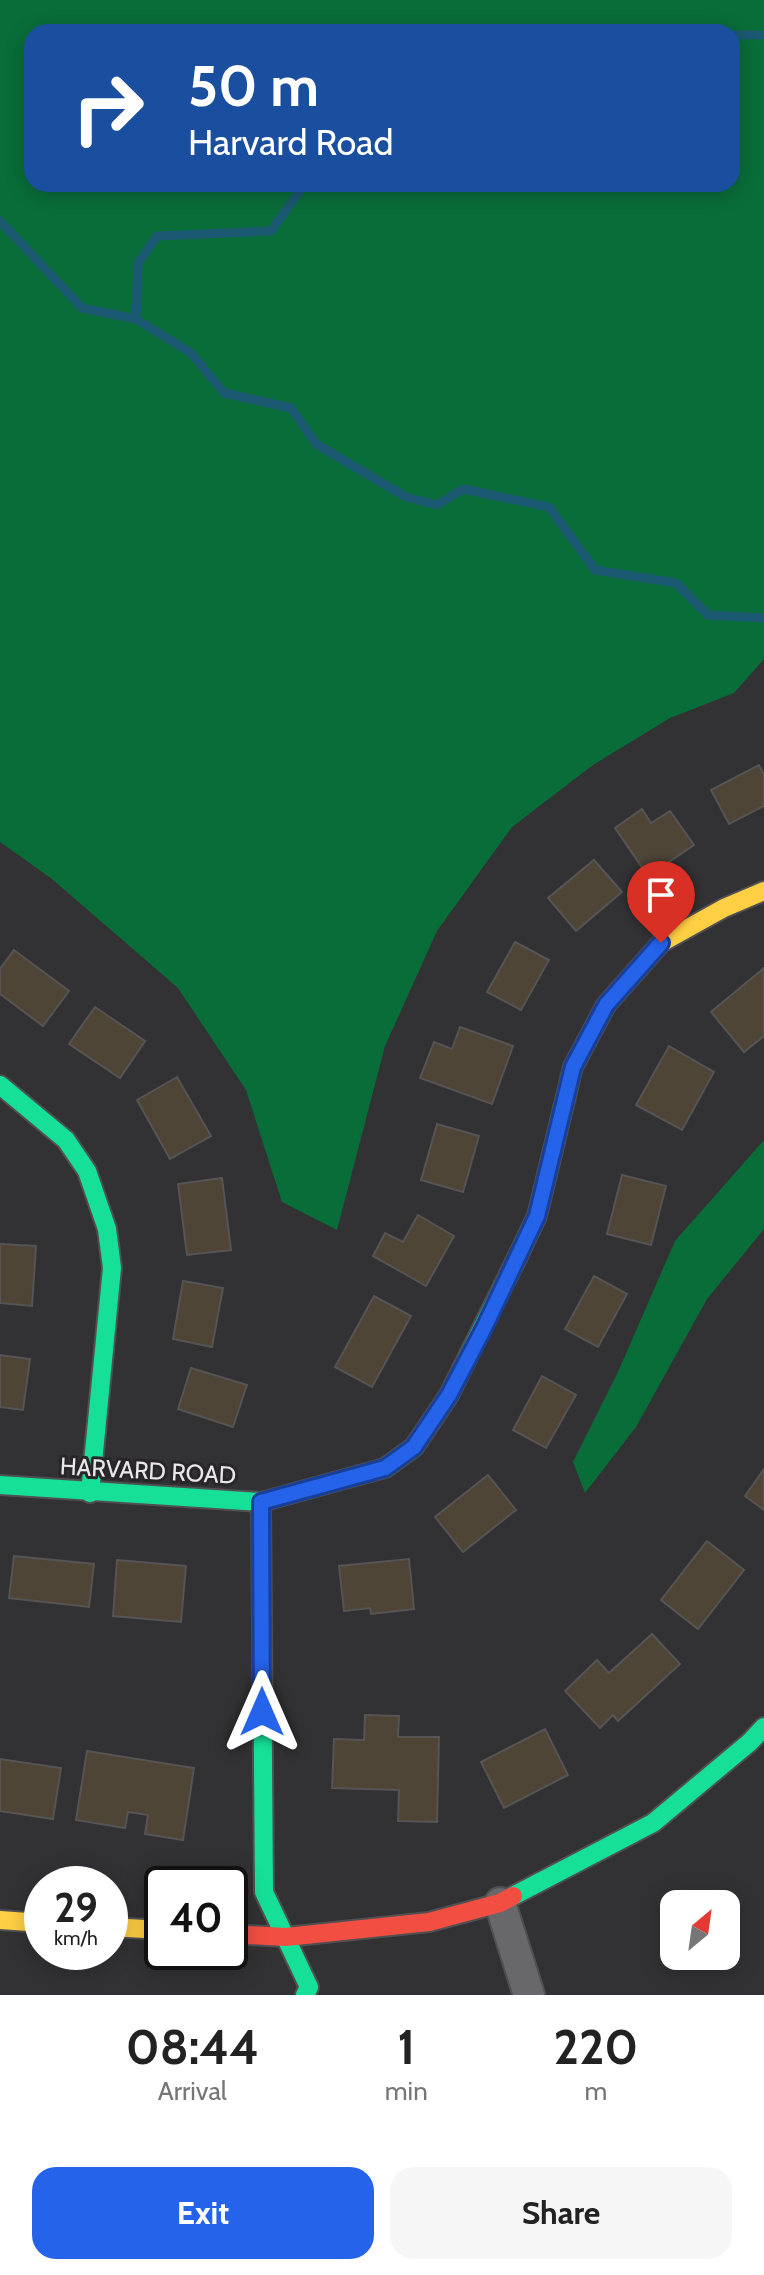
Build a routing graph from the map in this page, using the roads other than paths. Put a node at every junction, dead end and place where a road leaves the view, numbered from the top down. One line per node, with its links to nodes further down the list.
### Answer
1 (764, 891): 5 (street, HARVARD ROAD)
2 (0, 1085): 4 (street)
3 (0, 1485): 4 (street, HARVARD ROAD)
4 (90, 1493): 5 (street, HARVARD ROAD)
5 (261, 1502): 11 (street)
6 (764, 1727): 7 (street)
7 (500, 1903): 11 (street); 13 (street)
8 (0, 1920): 9 (street)
9 (24, 1922)
10 (248, 1935): 11 (street)
11 (286, 1937): 12 (street)
12 (305, 1995)
13 (529, 1995)

